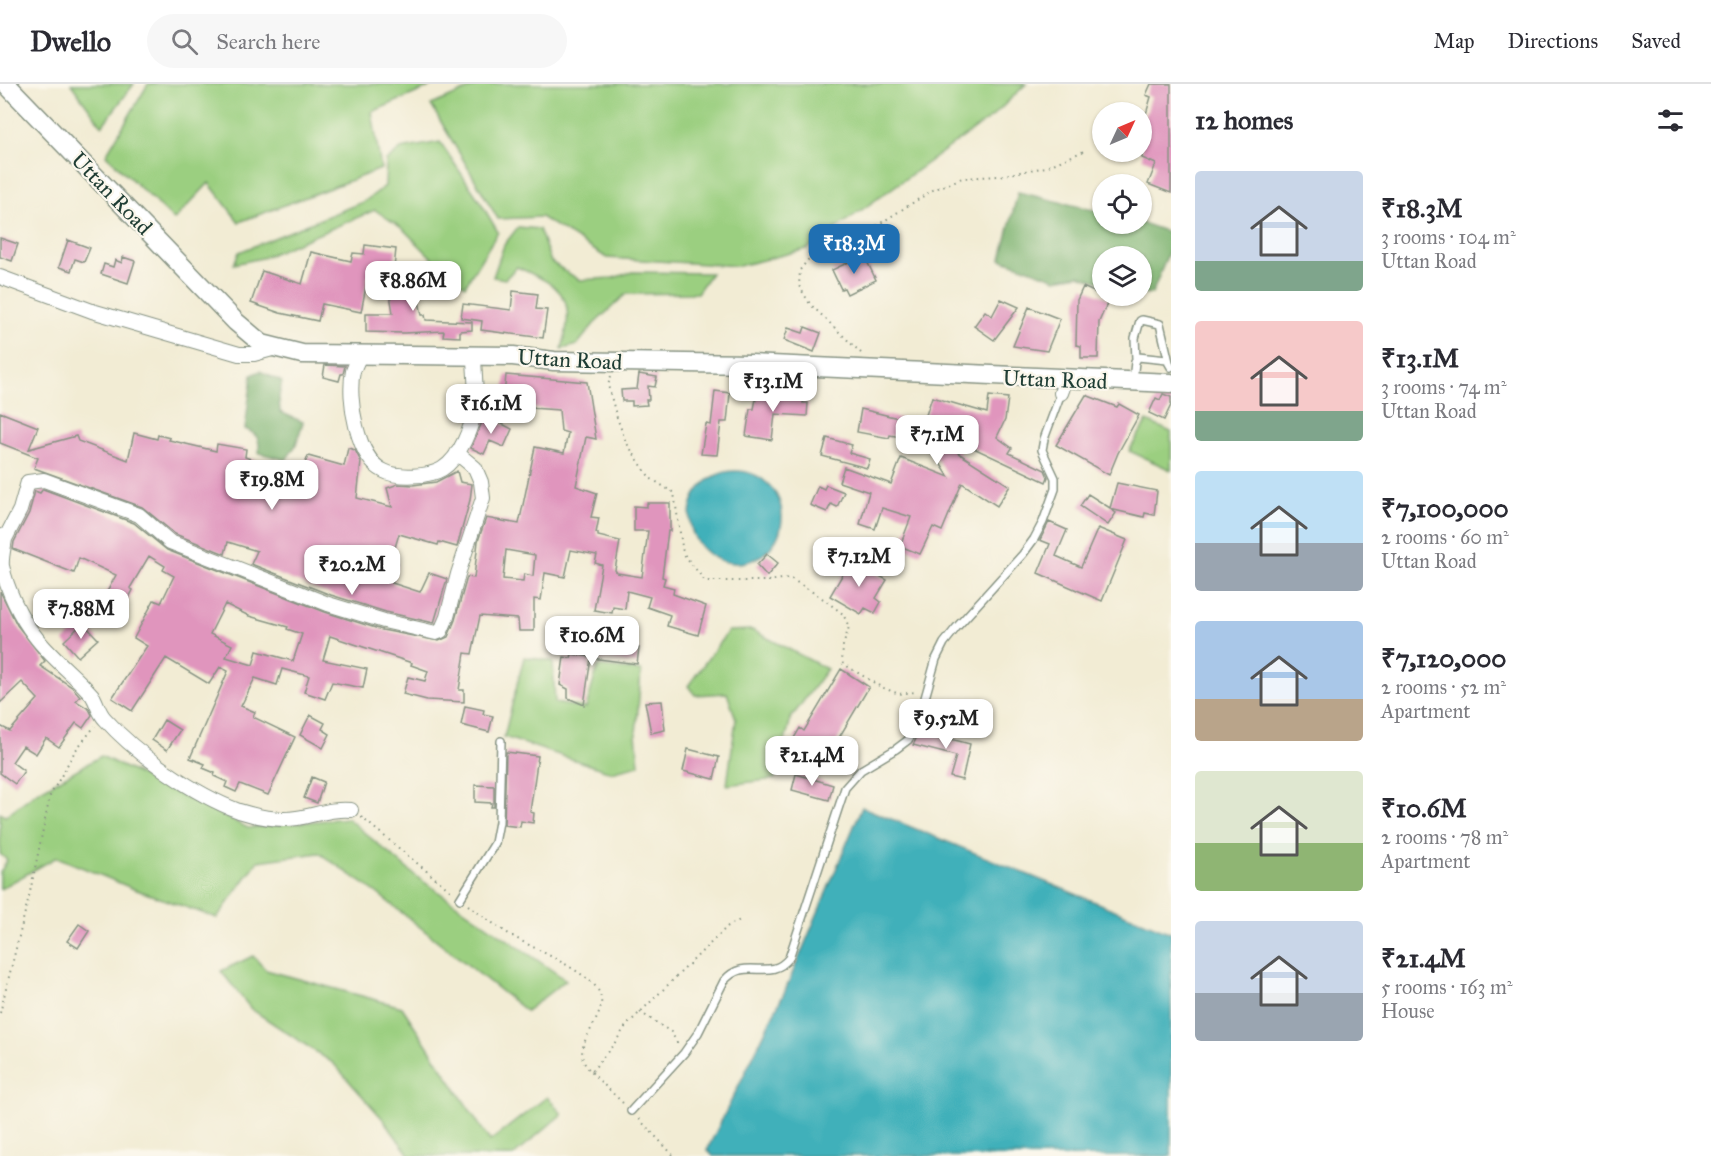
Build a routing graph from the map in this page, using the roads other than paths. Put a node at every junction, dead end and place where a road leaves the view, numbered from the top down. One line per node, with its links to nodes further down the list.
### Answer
1 (6, 84): 3 (main road, Uttan Road)
2 (0, 277): 3 (street)
3 (277, 348): 4 (main road, Uttan Road)
4 (360, 354): 5 (main road, Uttan Road); 11 (street)
5 (474, 355): 10 (main road, Uttan Road); 11 (street)
6 (1136, 359): 7 (lane); 7 (lane); 8 (lane)
7 (1170, 364)
8 (1133, 382): 9 (main road, Uttan Road); 10 (main road, Uttan Road)
9 (1171, 383)
10 (1064, 386): 16 (lane)
11 (457, 453): 12 (street)
12 (2, 537): 14 (street)
13 (501, 741): 15 (lane)
14 (351, 810)
15 (460, 899)
16 (631, 1111)

